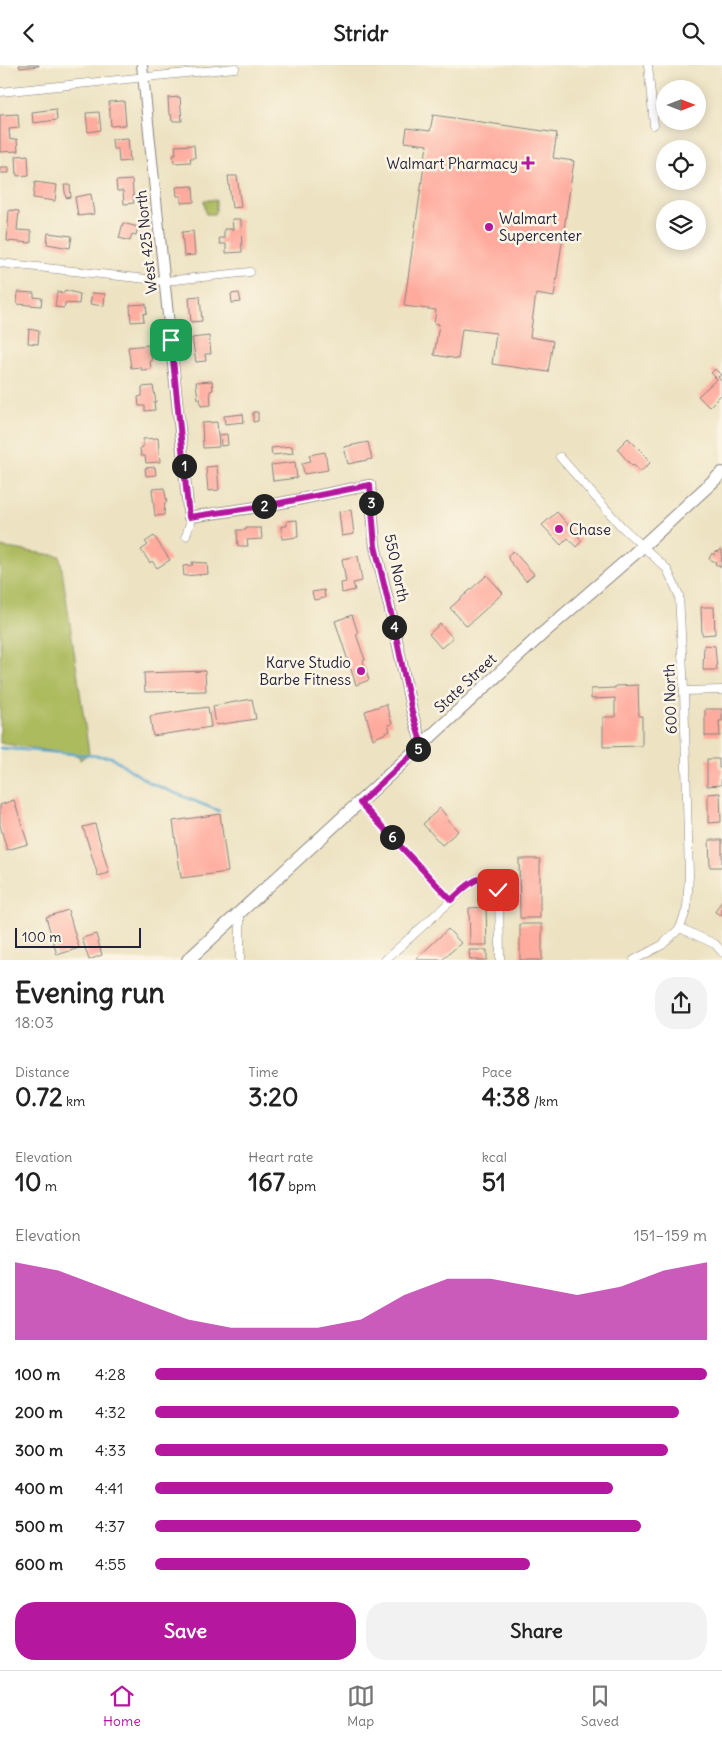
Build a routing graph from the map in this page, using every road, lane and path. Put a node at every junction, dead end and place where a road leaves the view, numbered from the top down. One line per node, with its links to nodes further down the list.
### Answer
1 (142, 65): 4 (street, West 425 North)
2 (648, 65): 6 (street)
3 (235, 68): 4 (street)
4 (144, 77): 5 (street); 9 (street, West 425 North)
5 (0, 92)
6 (654, 125)
7 (0, 263): 9 (street)
8 (250, 272): 9 (street)
9 (165, 281): 12 (street, West 425 North)
10 (560, 457): 14 (street, 600 North)
11 (722, 473): 14 (main road, State Street)
12 (189, 517): 13 (street, West 425 North); 17 (street, 550 North)
13 (186, 535)
14 (642, 547): 16 (street, 600 North); 17 (main road, State Street)
15 (722, 690): 16 (street)
16 (684, 691): 21 (street, 600 North)
17 (422, 745): 18 (main road, State Street)
18 (360, 803): 19 (street); 20 (main road, State Street)
19 (451, 900): 25 (street); 26 (street)
20 (240, 913): 23 (main road, State Street); 24 (street)
21 (680, 928): 22 (street); 27 (street)
22 (722, 952)
23 (188, 960)
24 (240, 960)
25 (385, 960)
26 (500, 960)
27 (634, 960)

